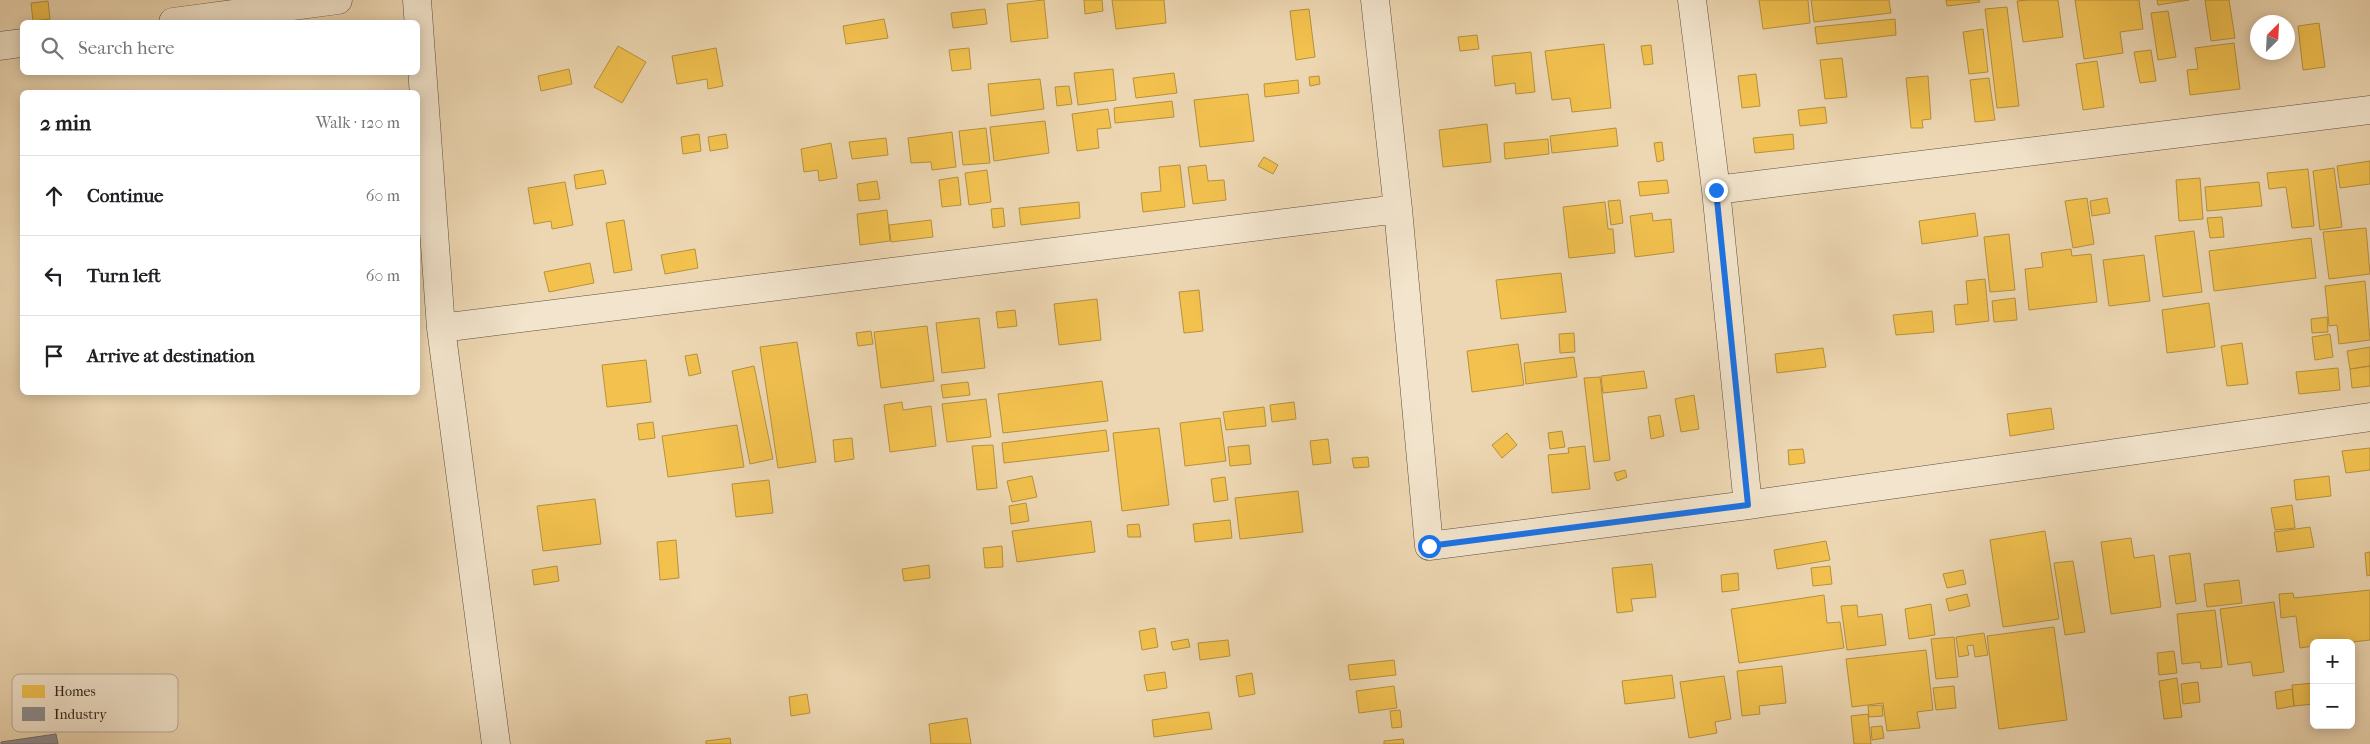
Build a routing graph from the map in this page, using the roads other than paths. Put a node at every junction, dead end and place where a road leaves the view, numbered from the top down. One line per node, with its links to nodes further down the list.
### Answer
1 (338, 0): 5 (street)
2 (416, 0): 6 (street)
3 (1375, 0): 12 (street)
4 (1692, 0): 11 (street)
5 (188, 20)
6 (418, 20)
7 (20, 43): 8 (street)
8 (0, 46)
9 (420, 52): 13 (street)
10 (2370, 110): 11 (street)
11 (1716, 190): 15 (street)
12 (1398, 209): 13 (street); 15 (street)
13 (441, 328): 16 (street)
14 (2370, 417): 15 (street)
15 (1748, 505)
16 (496, 744)

